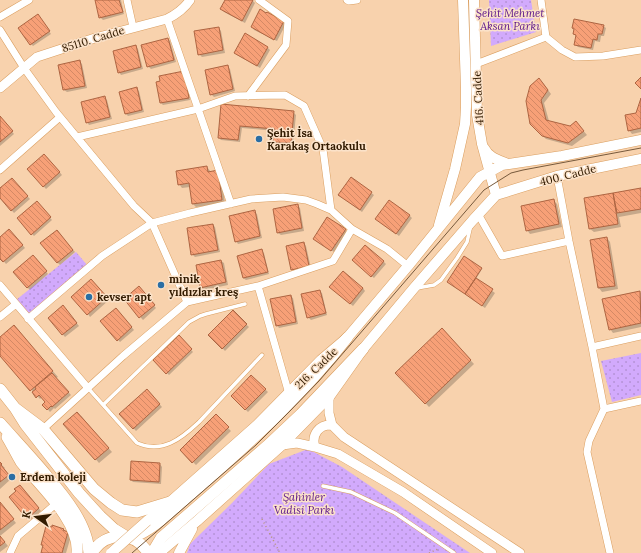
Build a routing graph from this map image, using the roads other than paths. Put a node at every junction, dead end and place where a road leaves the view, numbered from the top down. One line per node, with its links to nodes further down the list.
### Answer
1 (29, 0): 10 (street)
2 (126, 0): 12 (street)
3 (190, 0): 11 (street, 85110. Cadde)
4 (259, 0): 19 (street)
5 (348, 0): 6 (street)
6 (357, 0)
7 (463, 0): 36 (main road)
8 (474, 0): 16 (main road, 416. Cadde)
9 (541, 0): 14 (street)
10 (0, 17)
11 (167, 19): 12 (street, 85110. Cadde); 20 (street)
12 (133, 27): 17 (street, 85110. Cadde)
13 (0, 30): 17 (street)
14 (546, 37): 15 (street); 16 (street)
15 (641, 50)
16 (476, 64): 24 (main road, 416. Cadde)
17 (24, 68): 18 (street, 85110. Cadde); 21 (street)
18 (0, 88)
19 (248, 96): 20 (street); 32 (street)
20 (198, 109): 22 (street); 31 (street)
21 (60, 117): 22 (street); 27 (street)
22 (77, 137): 34 (street)
23 (641, 140): 26 (main road, 400. Cadde)
24 (482, 144): 26 (main road); 28 (main road, 416. Cadde)
25 (641, 159): 29 (main road, 400. Cadde)
26 (505, 165): 28 (main road, 216. Cadde)
27 (0, 170)
28 (490, 172): 30 (main road, 416. Cadde); 36 (main road, 216. Cadde)
29 (556, 176): 30 (main road, 400. Cadde); 37 (street)
30 (496, 195): 33 (main road, 216. Cadde)
31 (231, 204): 32 (street); 34 (street)
32 (331, 210): 35 (street)
33 (475, 217): 37 (street); 41 (main road, 216. Cadde); 41 (lane)
34 (152, 223): 42 (street); 46 (street)
35 (352, 228): 38 (street); 40 (street)
36 (438, 229): 38 (main road, 216. Cadde)
37 (569, 242): 49 (street)
38 (408, 266): 48 (main road, 216. Cadde)
39 (0, 286): 43 (street)
40 (258, 286): 42 (street); 54 (street)
41 (414, 288): 50 (main road, 216. Cadde)
42 (187, 302): 52 (street)
43 (16, 304): 45 (street); 46 (street)
44 (245, 304): 57 (lane)
45 (0, 317)
46 (28, 319): 52 (street)
47 (641, 336): 49 (street)
48 (347, 338): 54 (main road, 216. Cadde); 69 (main road)
49 (592, 347): 59 (street)
50 (364, 349): 55 (main road, 216. Cadde); 76 (main road)
51 (262, 355): 57 (lane)
52 (88, 388): 57 (lane); 62 (street)
53 (0, 389): 58 (main road)
54 (288, 394): 66 (main road, 216. Cadde)
55 (329, 397): 61 (street); 63 (main road, 216. Cadde)
56 (641, 401): 59 (street)
57 (103, 405)
58 (15, 408): 62 (main road); 69 (main road)
59 (604, 409): 81 (street)
60 (0, 424): 67 (main road); 73 (main road)
61 (332, 425): 64 (street); 80 (street)
62 (44, 429): 66 (main road)
63 (282, 445): 64 (street); 68 (main road, 216. Cadde)
64 (315, 447): 79 (street)
65 (324, 486): 78 (lane)
66 (170, 502): 74 (main road, 216. Cadde, bridge)
67 (57, 503): 71 (street); 72 (main road)
68 (197, 521): 70 (main road, 216. Cadde); 77 (main road)
69 (129, 538): 73 (main road); 75 (main road)
70 (163, 550)
71 (10, 553)
72 (77, 553)
73 (90, 553)
74 (111, 553)
75 (148, 553)
76 (152, 553)
77 (179, 553)
78 (454, 553)
79 (492, 553)
80 (520, 553)
81 (610, 553)

